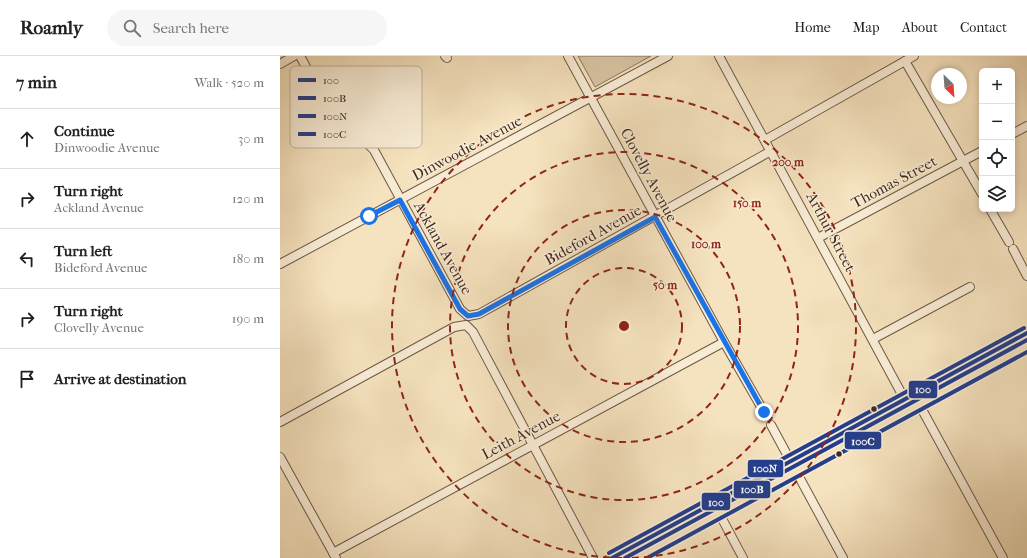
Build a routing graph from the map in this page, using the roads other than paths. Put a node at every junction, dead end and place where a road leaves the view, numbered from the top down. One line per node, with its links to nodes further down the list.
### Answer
1 (294, 56): 8 (street)
2 (300, 56): 9 (street, Ackland Avenue)
3 (568, 56): 10 (street, Clovelly Avenue)
4 (668, 56): 10 (street, Dinwoodie Avenue)
5 (719, 56): 13 (street, Arthur Street)
6 (914, 56): 7 (street)
7 (905, 60): 13 (street); 17 (street)
8 (280, 64)
9 (306, 66)
10 (591, 98): 19 (street, Dinwoodie Avenue); 21 (street, Clovelly Avenue)
11 (1027, 126): 12 (street)
12 (1015, 132)
13 (765, 140): 15 (street, Arthur Street)
14 (372, 148): 19 (street, Ackland Avenue)
15 (771, 151): 21 (street, Bideford Avenue); 22 (street, Arthur Street)
16 (979, 153): 17 (street, Thomas Street)
17 (963, 161): 18 (street); 22 (street, Thomas Street)
18 (979, 189)
19 (400, 200): 23 (street, Dinwoodie Avenue); 26 (street, Ackland Avenue)
20 (992, 212): 24 (street)
21 (655, 217): 26 (street, Bideford Avenue); 29 (street, Clovelly Avenue)
22 (818, 238): 28 (street, Arthur Street)
23 (280, 264)
24 (1027, 276)
25 (970, 287): 28 (street)
26 (468, 316)
27 (1027, 333): 31 (highway)
28 (873, 339): 31 (street, Arthur Street)
29 (724, 342): 33 (street, Clovelly Avenue); 36 (street, Leith Avenue)
30 (1027, 345): 32 (highway)
31 (905, 400): 32 (highway); 38 (highway)
32 (919, 404): 38 (highway); 46 (street)
33 (764, 412)
34 (280, 422): 36 (street)
35 (771, 426): 38 (street)
36 (532, 445): 40 (street, Leith Avenue); 41 (street)
37 (280, 457): 40 (street)
38 (793, 466): 39 (highway); 45 (street)
39 (716, 508): 42 (highway); 43 (highway); 44 (street)
40 (334, 555)
41 (593, 558)
42 (613, 558)
43 (634, 558)
44 (743, 558)
45 (843, 558)
46 (1003, 558)

